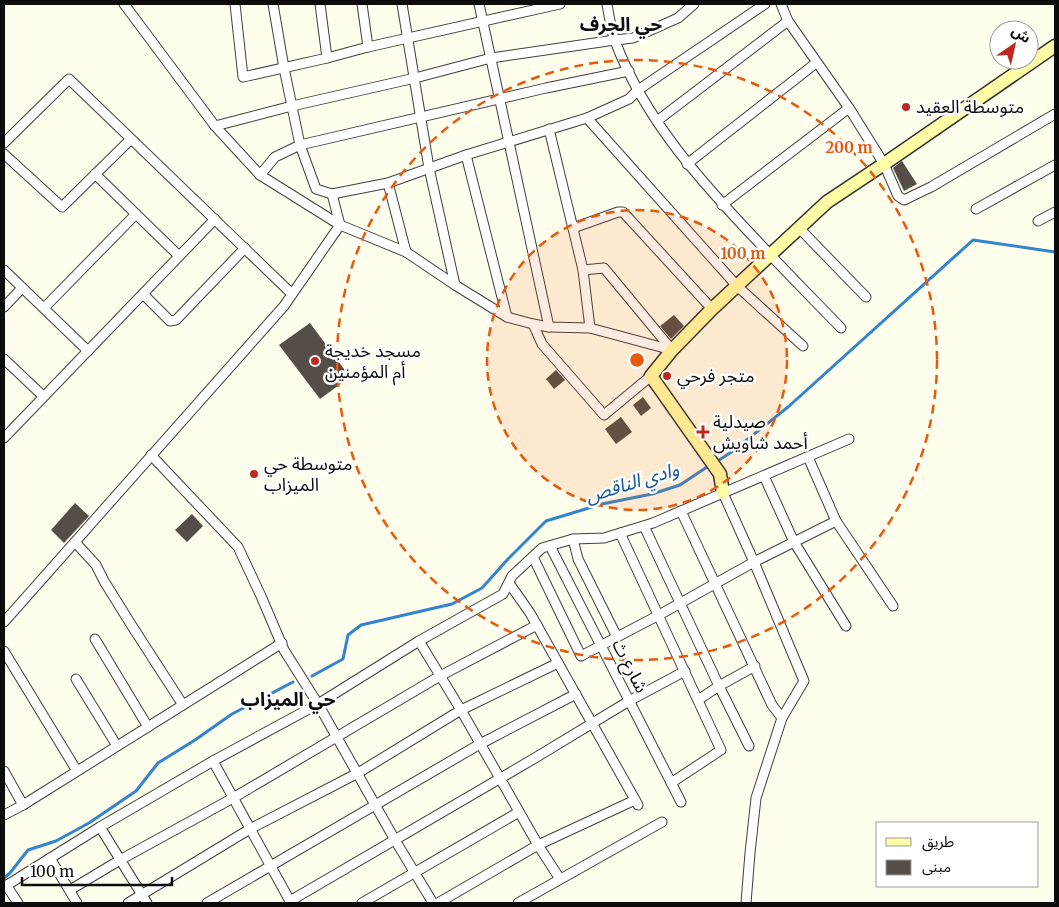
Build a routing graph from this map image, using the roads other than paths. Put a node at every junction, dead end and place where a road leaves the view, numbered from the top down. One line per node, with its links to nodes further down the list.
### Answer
1 (125, 4): 33 (street)
2 (234, 4): 22 (street)
3 (273, 4): 22 (street)
4 (320, 4): 19 (street)
5 (362, 4): 17 (street)
6 (402, 4): 15 (street)
7 (479, 4): 13 (street)
8 (560, 4): 13 (street)
9 (606, 4): 16 (street)
10 (694, 4): 16 (street)
11 (765, 4): 25 (street)
12 (781, 4): 14 (street)
13 (482, 20): 15 (street); 20 (street)
14 (788, 21): 21 (street); 32 (street)
15 (408, 38): 17 (street); 24 (street)
16 (615, 40): 20 (street); 23 (street)
17 (368, 46): 19 (street)
18 (1055, 46): 42 (street)
19 (328, 58): 22 (street)
20 (491, 58): 24 (street); 26 (street)
21 (816, 63): 28 (street); 41 (street)
22 (284, 68): 27 (street)
23 (629, 71): 25 (street); 26 (street)
24 (415, 78): 27 (street); 30 (street)
25 (638, 90): 31 (street); 32 (street)
26 (500, 98): 30 (street); 36 (street)
27 (292, 106): 33 (street); 38 (street)
28 (849, 108): 42 (street); 49 (street)
29 (1055, 114): 42 (street)
30 (420, 117): 38 (street); 44 (street)
31 (587, 118): 34 (street); 65 (street)
32 (657, 121): 41 (street)
33 (214, 126): 46 (street)
34 (549, 129): 36 (street); 56 (street)
35 (132, 139): 37 (street); 45 (street); 53 (street)
36 (510, 142): 40 (street); 75 (street)
37 (4, 143)
38 (300, 145): 46 (street); 48 (street)
39 (4, 154): 45 (street)
40 (466, 155): 44 (street); 73 (street)
41 (687, 164): 49 (street)
42 (884, 164): 57 (street)
43 (1055, 165): 50 (street)
44 (428, 168): 47 (street); 64 (street)
45 (95, 174): 52 (street)
46 (260, 175): 55 (street)
47 (388, 183): 48 (street); 59 (street)
48 (332, 194): 55 (street)
49 (722, 205): 60 (street)
50 (976, 209)
51 (1055, 212): 54 (street)
52 (136, 214): 61 (street); 71 (street)
53 (215, 219): 58 (street); 61 (street)
54 (1038, 221)
55 (340, 225): 59 (street); 68 (street)
56 (573, 228): 63 (street); 72 (street)
57 (799, 228): 60 (street); 69 (street)
58 (245, 248): 67 (street); 68 (street)
59 (406, 252): 64 (street)
60 (770, 255): 65 (street); 77 (street)
61 (179, 256): 67 (street)
62 (4, 270): 66 (street)
63 (583, 270): 76 (street); 79 (street)
64 (455, 285): 73 (street)
65 (737, 286): 72 (street); 78 (street)
66 (22, 288): 70 (street); 71 (street)
67 (142, 294): 80 (street)
68 (292, 294): 86 (street)
69 (866, 297)
70 (4, 307)
71 (44, 308): 80 (street)
72 (712, 309): 79 (street)
73 (507, 316): 74 (street)
74 (533, 324): 75 (street); 82 (street)
75 (549, 327): 76 (street)
76 (590, 328): 79 (street)
77 (841, 328)
78 (803, 346)
79 (672, 350): 82 (street)
80 (88, 351): 83 (street)
81 (4, 359): 83 (street)
82 (650, 376): 89 (street)
83 (43, 396): 84 (street)
84 (4, 438)
85 (849, 439): 87 (street)
86 (152, 455): 95 (street); 111 (street)
87 (808, 457): 88 (street); 91 (street)
88 (764, 476): 89 (street); 96 (street)
89 (723, 493): 90 (street); 99 (street)
90 (680, 511): 92 (street); 101 (street)
91 (836, 521): 96 (street); 103 (street)
92 (644, 526): 93 (street); 102 (street)
93 (620, 533): 94 (street); 104 (street)
94 (572, 539): 97 (street); 108 (street)
95 (75, 542): 105 (street); 124 (street)
96 (794, 542): 99 (street); 107 (street)
97 (550, 546): 98 (street); 112 (street, شارع ث)
98 (533, 557): 100 (street); 112 (street)
99 (754, 562): 101 (street); 126 (street)
100 (508, 583): 106 (street); 110 (street)
101 (715, 584): 102 (street); 115 (street)
102 (680, 603): 104 (street); 119 (street)
103 (894, 606)
104 (659, 615): 108 (street); 116 (street)
105 (4, 622)
106 (537, 625): 114 (street); 117 (street)
107 (846, 626)
108 (617, 637): 112 (street)
109 (96, 639): 128 (street)
110 (419, 641): 117 (street); 123 (street)
111 (282, 643): 123 (street); 124 (street)
112 (601, 645): 122 (street, شارع ث)
113 (4, 651): 135 (street)
114 (558, 663): 120 (street); 125 (street)
115 (755, 666): 119 (street); 126 (street)
116 (685, 671): 121 (street); 122 (street)
117 (440, 676): 125 (street); 129 (street)
118 (76, 679): 131 (street)
119 (719, 686): 121 (street); 132 (street)
120 (576, 694): 127 (street); 130 (street)
121 (698, 700): 138 (street)
122 (629, 701): 127 (street); 138 (street, شارع ث)
123 (318, 704): 129 (street); 133 (street)
124 (183, 705): 128 (street)
125 (461, 710): 130 (street); 136 (street)
126 (782, 718): 168 (street)
127 (592, 724): 137 (street); 149 (street)
128 (148, 727): 131 (street)
129 (336, 737): 136 (street); 139 (street)
130 (480, 744): 137 (street); 142 (street)
131 (117, 746): 135 (street)
132 (749, 746)
133 (212, 761): 139 (street); 146 (street)
134 (4, 771): 141 (street)
135 (77, 772): 141 (street)
136 (358, 773): 142 (street); 147 (street)
137 (499, 778): 143 (street); 148 (street)
138 (671, 783): 140 (street, شارع ث)
139 (233, 798): 147 (street); 151 (street)
140 (681, 802)
141 (23, 805): 144 (street)
142 (376, 805): 148 (street); 152 (street)
143 (519, 812): 149 (street); 153 (street)
144 (4, 815)
145 (662, 822): 154 (street)
146 (100, 827): 150 (street); 151 (street)
147 (250, 829): 152 (street); 157 (street)
148 (395, 840): 153 (street); 158 (street)
149 (538, 845): 154 (street); 166 (street)
150 (50, 858): 155 (street); 156 (street)
151 (120, 860): 156 (street); 157 (street)
152 (271, 866): 158 (street); 163 (street)
153 (415, 872): 164 (street); 165 (street)
154 (560, 879): 167 (street)
155 (5, 886): 159 (street)
156 (70, 890): 160 (street)
157 (142, 895): 161 (street); 162 (street)
158 (291, 902)
159 (18, 903)
160 (77, 903)
161 (128, 903)
162 (147, 903)
163 (207, 903)
164 (362, 903)
165 (433, 903)
166 (438, 903)
167 (518, 903)
168 (746, 903)

